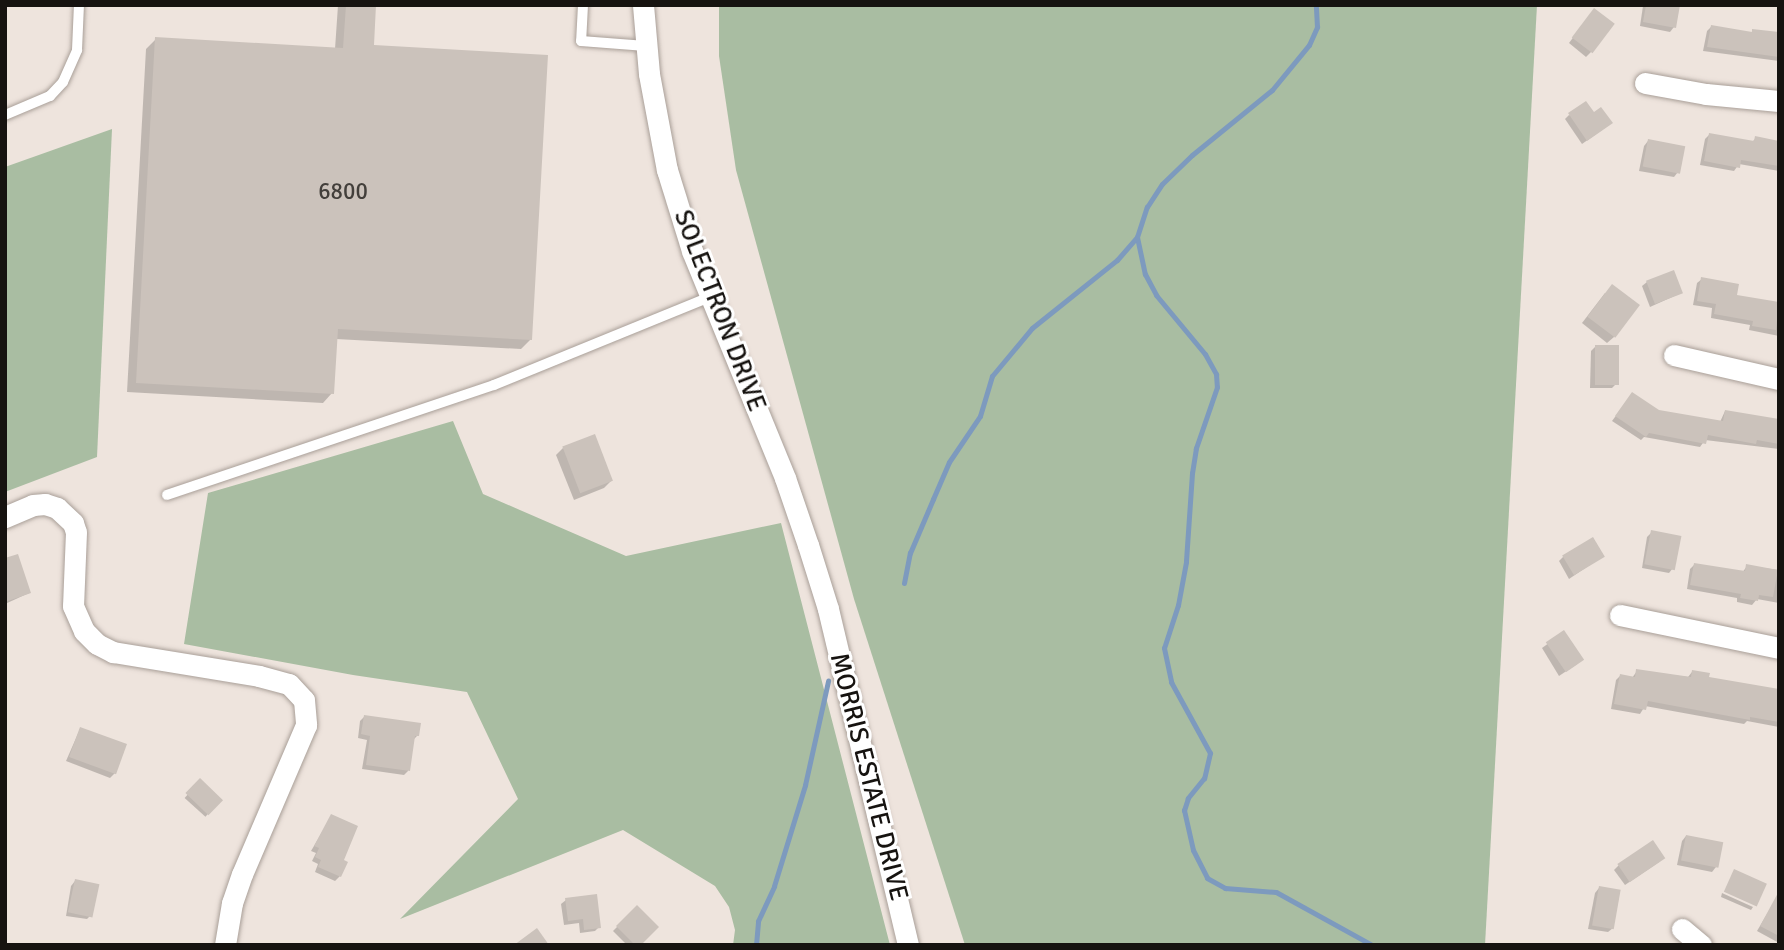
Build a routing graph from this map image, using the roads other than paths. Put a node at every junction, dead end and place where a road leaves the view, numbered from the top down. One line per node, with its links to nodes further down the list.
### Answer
1 (79, 5): 7 (lane)
2 (583, 5): 4 (lane)
3 (643, 5): 4 (street, SOLECTRON DRIVE)
4 (646, 46): 8 (street, SOLECTRON DRIVE)
5 (1645, 83): 6 (street)
6 (1779, 101)
7 (5, 115)
8 (710, 297): 11 (lane); 13 (street, SOLECTRON DRIVE)
9 (1674, 355): 10 (street)
10 (1779, 379)
11 (167, 495)
12 (5, 517): 17 (street)
13 (828, 609): 18 (street, MORRIS ESTATE DRIVE)
14 (1620, 615): 15 (street)
15 (1779, 648)
16 (1682, 929): 19 (street)
17 (225, 945)
18 (908, 945)
19 (1701, 945)

